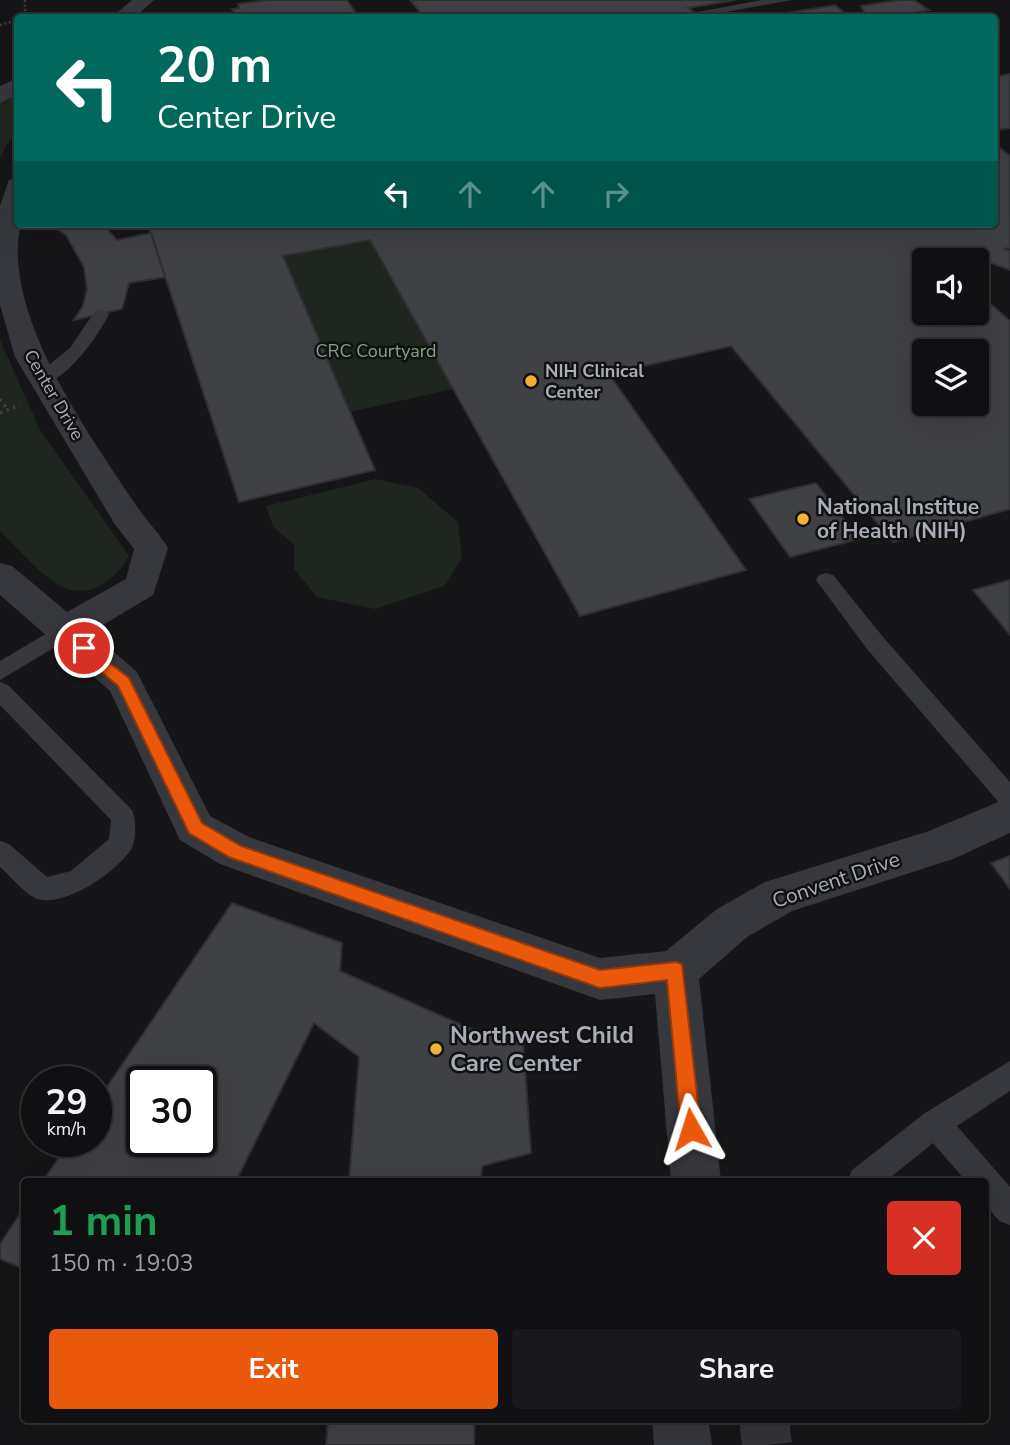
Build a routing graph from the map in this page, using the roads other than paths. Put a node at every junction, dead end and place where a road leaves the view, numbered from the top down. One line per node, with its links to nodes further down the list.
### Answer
1 (144, 0): 4 (street)
2 (786, 0): 3 (lane)
3 (698, 13)
4 (126, 14)
5 (14, 200): 7 (street, Center Drive)
6 (101, 314): 7 (lane)
7 (34, 391): 10 (street, Center Drive)
8 (0, 575): 10 (street)
9 (826, 580): 13 (lane)
10 (64, 631): 11 (lane); 16 (street)
11 (0, 672)
12 (0, 691): 15 (lane)
13 (1010, 799)
14 (1010, 814): 16 (street, Convent Drive)
15 (0, 852)
16 (676, 971): 19 (street)
17 (1010, 1075): 18 (lane)
18 (935, 1123): 20 (lane); 21 (lane)
19 (696, 1178)
20 (867, 1178)
21 (982, 1178)
22 (989, 1186): 23 (lane)
23 (1010, 1210)
24 (680, 1423): 25 (street)
25 (682, 1445)

